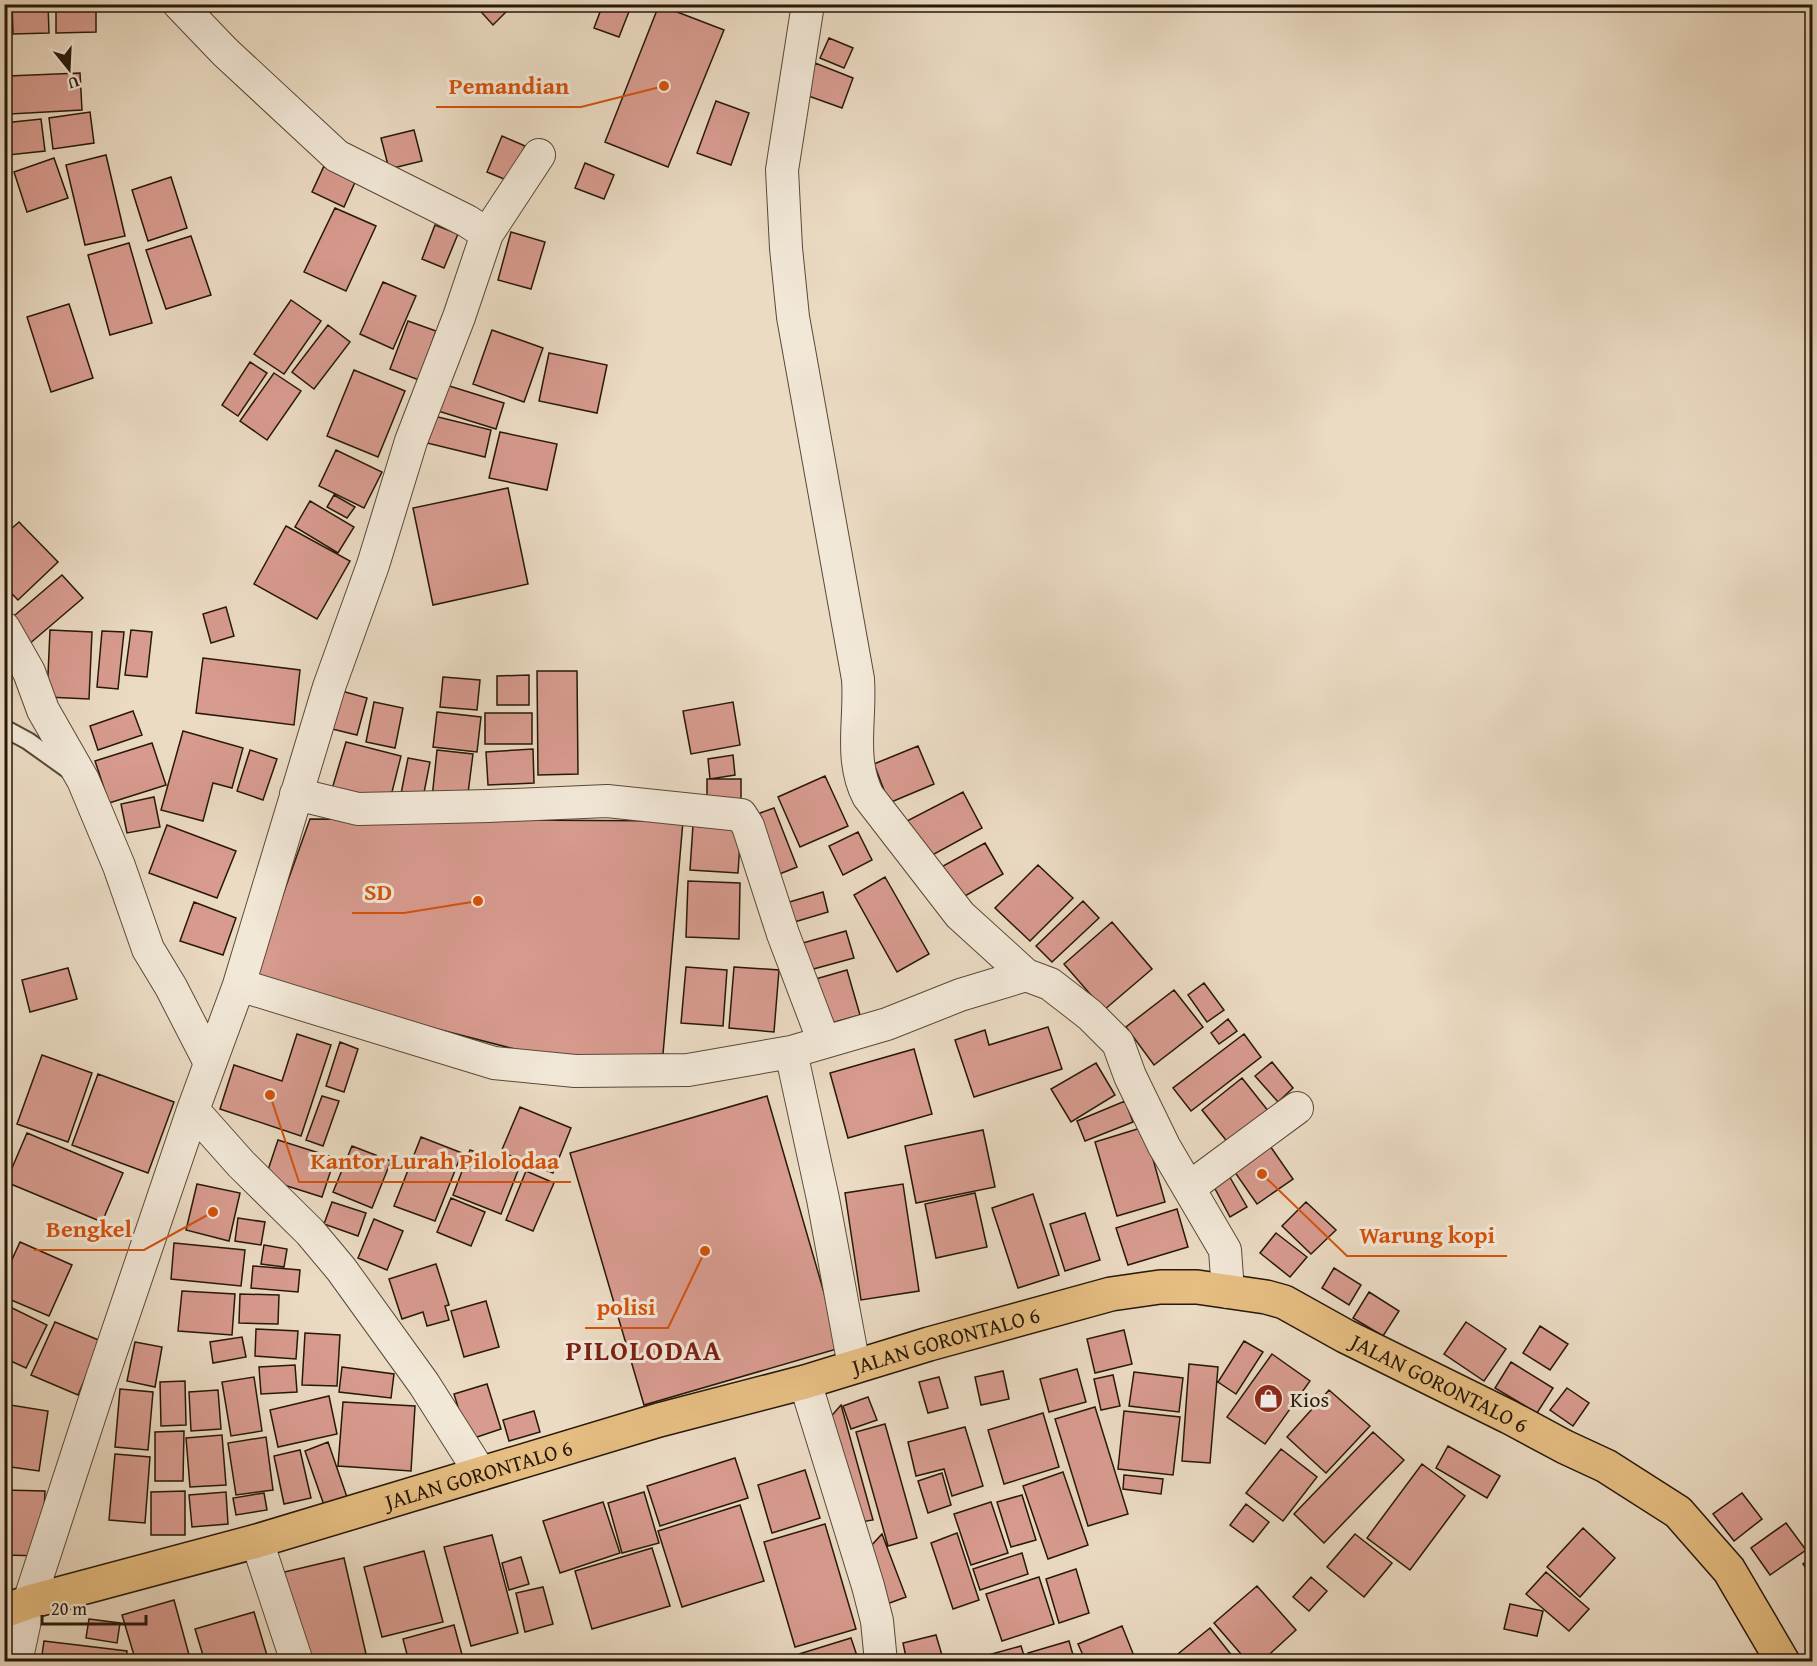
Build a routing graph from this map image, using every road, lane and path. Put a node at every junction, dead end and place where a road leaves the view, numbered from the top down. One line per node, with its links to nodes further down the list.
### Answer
1 (179, 4): 4 (street)
2 (808, 4): 9 (street)
3 (539, 155): 4 (street)
4 (487, 234): 8 (street)
5 (4, 628): 7 (street)
6 (4, 728): 7 (lane)
7 (83, 780): 13 (street)
8 (296, 794): 10 (street); 11 (street)
9 (1026, 975): 11 (street); 16 (street)
10 (239, 984): 12 (street); 13 (street)
11 (824, 1042): 12 (street)
12 (791, 1052): 18 (street)
13 (210, 1063): 15 (street)
14 (1297, 1108): 16 (street)
15 (193, 1110): 20 (street); 22 (street)
16 (1190, 1187): 17 (street)
17 (1228, 1292): 18 (main road, JALAN GORONTALO 6); 26 (main road, JALAN GORONTALO 6)
18 (854, 1366): 19 (main road, JALAN GORONTALO 6)
19 (805, 1382): 20 (main road, JALAN GORONTALO 6); 25 (street)
20 (481, 1474): 21 (main road, JALAN GORONTALO 6)
21 (257, 1541): 22 (main road, JALAN GORONTALO 6); 24 (street)
22 (17, 1606): 23 (street)
23 (16, 1662)
24 (297, 1662)
25 (882, 1662)
26 (1783, 1662)

